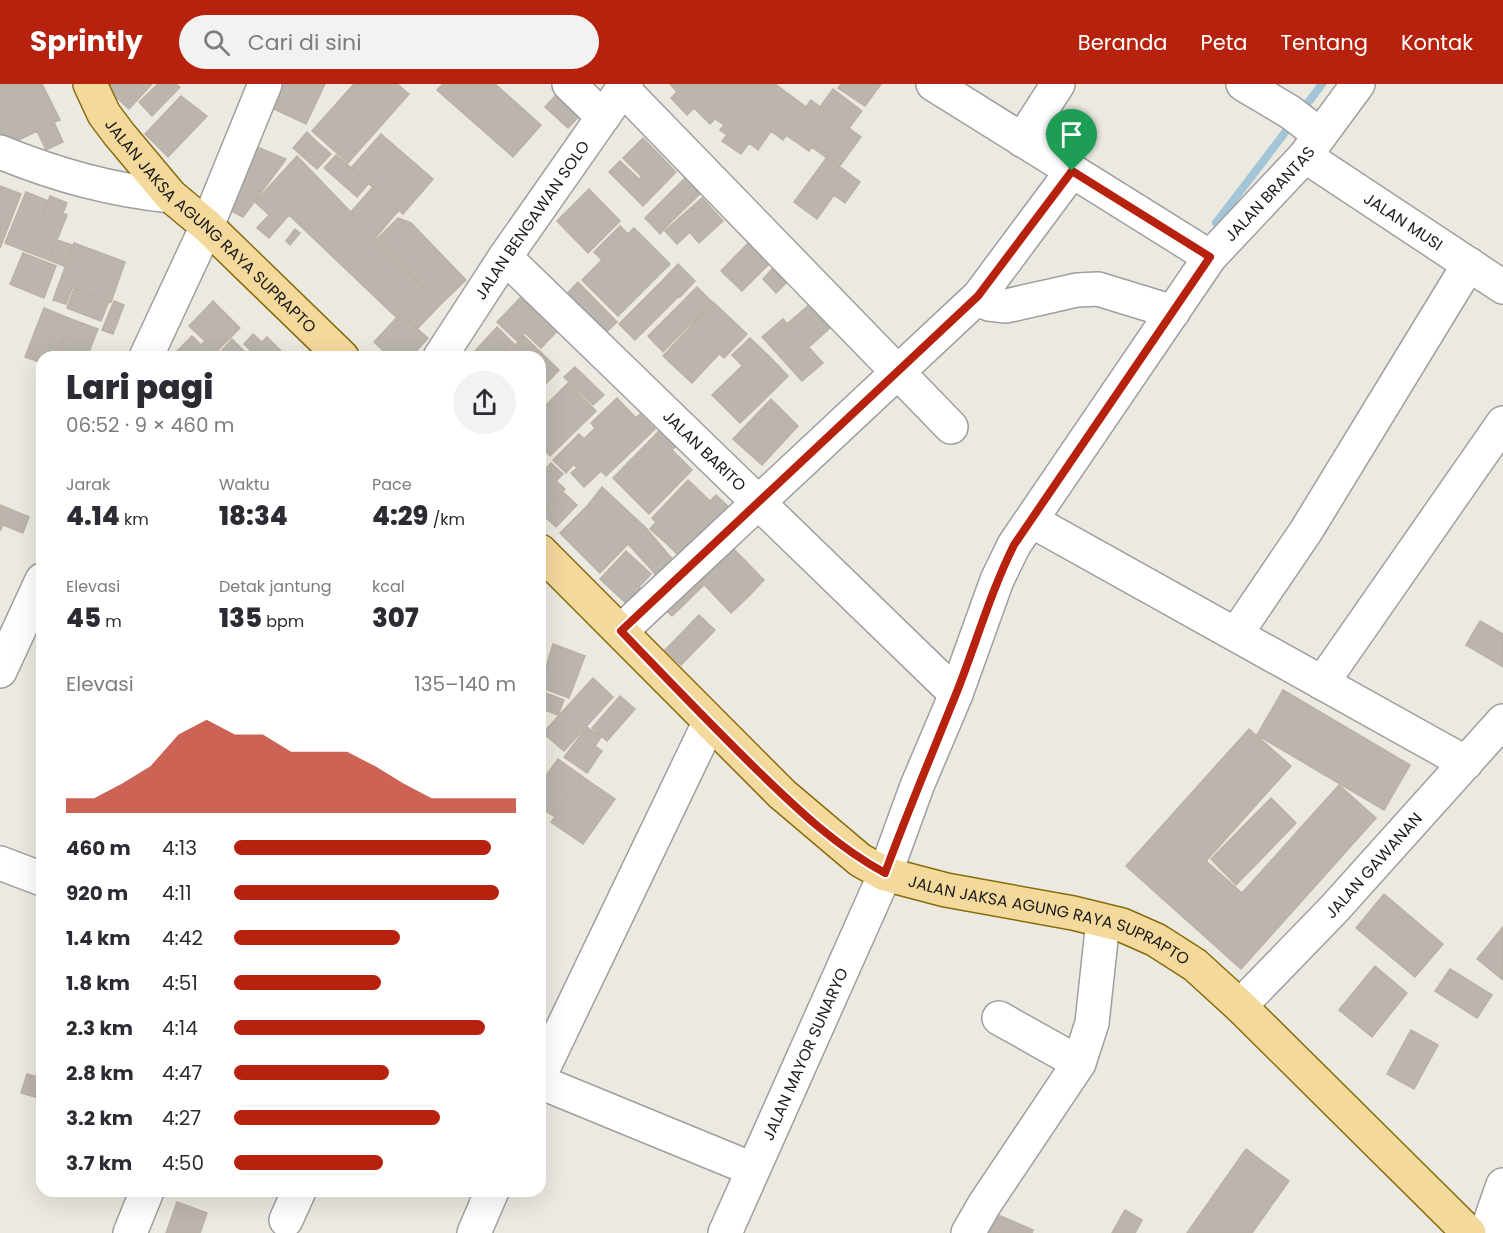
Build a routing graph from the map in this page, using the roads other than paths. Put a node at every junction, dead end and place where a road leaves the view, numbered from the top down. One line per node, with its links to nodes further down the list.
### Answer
1 (90, 84): 14 (main road, JALAN JAKSA AGUNG RAYA SUPRAPTO)
2 (265, 84): 15 (street)
3 (569, 84): 9 (street)
4 (933, 84): 11 (street)
5 (1058, 84): 11 (street)
6 (1243, 84): 10 (street, JALAN MUSI)
7 (1358, 84): 10 (street, JALAN BRANTAS)
8 (624, 87): 9 (street, JALAN BENGAWAN SOLO); 25 (street)
9 (603, 117): 16 (street, JALAN BENGAWAN SOLO)
10 (1307, 132): 17 (street, JALAN BRANTAS); 18 (street, JALAN MUSI)
11 (1022, 140): 13 (street)
12 (0, 152): 14 (street)
13 (1072, 171): 17 (street); 20 (street)
14 (171, 196): 15 (main road, JALAN JAKSA AGUNG RAYA SUPRAPTO)
15 (207, 226): 22 (street); 23 (main road, JALAN JAKSA AGUNG RAYA SUPRAPTO)
16 (505, 257): 24 (street, JALAN BENGAWAN SOLO); 28 (street, JALAN BARITO)
17 (1210, 257): 21 (street, JALAN BRANTAS)
18 (1469, 264): 19 (street, JALAN MUSI); 33 (street)
19 (1503, 287)
20 (978, 296): 21 (street); 25 (street)
21 (1165, 309): 29 (street, JALAN BRANTAS)
22 (149, 351)
23 (336, 351)
24 (444, 351)
25 (897, 372): 27 (street); 28 (street)
26 (1503, 423): 35 (street)
27 (951, 427)
28 (758, 501): 32 (street); 36 (street, JALAN BARITO)
29 (1023, 533): 33 (street); 36 (street, JALAN BRANTAS)
30 (546, 557): 32 (main road, JALAN JAKSA AGUNG RAYA SUPRAPTO)
31 (36, 593): 34 (street)
32 (621, 631): 38 (main road, JALAN JAKSA AGUNG RAYA SUPRAPTO)
33 (1236, 634): 35 (street)
34 (0, 671)
35 (1322, 683): 39 (street)
36 (956, 694): 41 (street, JALAN BRANTAS)
37 (1503, 721): 39 (street, JALAN GAWANAN)
38 (709, 723): 41 (main road, JALAN JAKSA AGUNG RAYA SUPRAPTO); 46 (street)
39 (1466, 763): 44 (street, JALAN GAWANAN)
40 (0, 862): 42 (street)
41 (885, 873): 43 (main road, JALAN JAKSA AGUNG RAYA SUPRAPTO); 49 (street, JALAN MAYOR SUNARYO)
42 (36, 877)
43 (1103, 921): 44 (main road, JALAN JAKSA AGUNG RAYA SUPRAPTO); 47 (street)
44 (1240, 1006): 57 (main road, JALAN JAKSA AGUNG RAYA SUPRAPTO)
45 (999, 1018): 47 (street)
46 (546, 1063)
47 (1079, 1063): 56 (street)
48 (546, 1084): 49 (street)
49 (752, 1169): 55 (street, JALAN MAYOR SUNARYO)
50 (1503, 1185): 58 (street)
51 (145, 1197): 53 (street)
52 (489, 1197): 54 (street)
53 (130, 1233)
54 (474, 1233)
55 (725, 1233)
56 (968, 1233)
57 (1469, 1233)
58 (1486, 1233)

